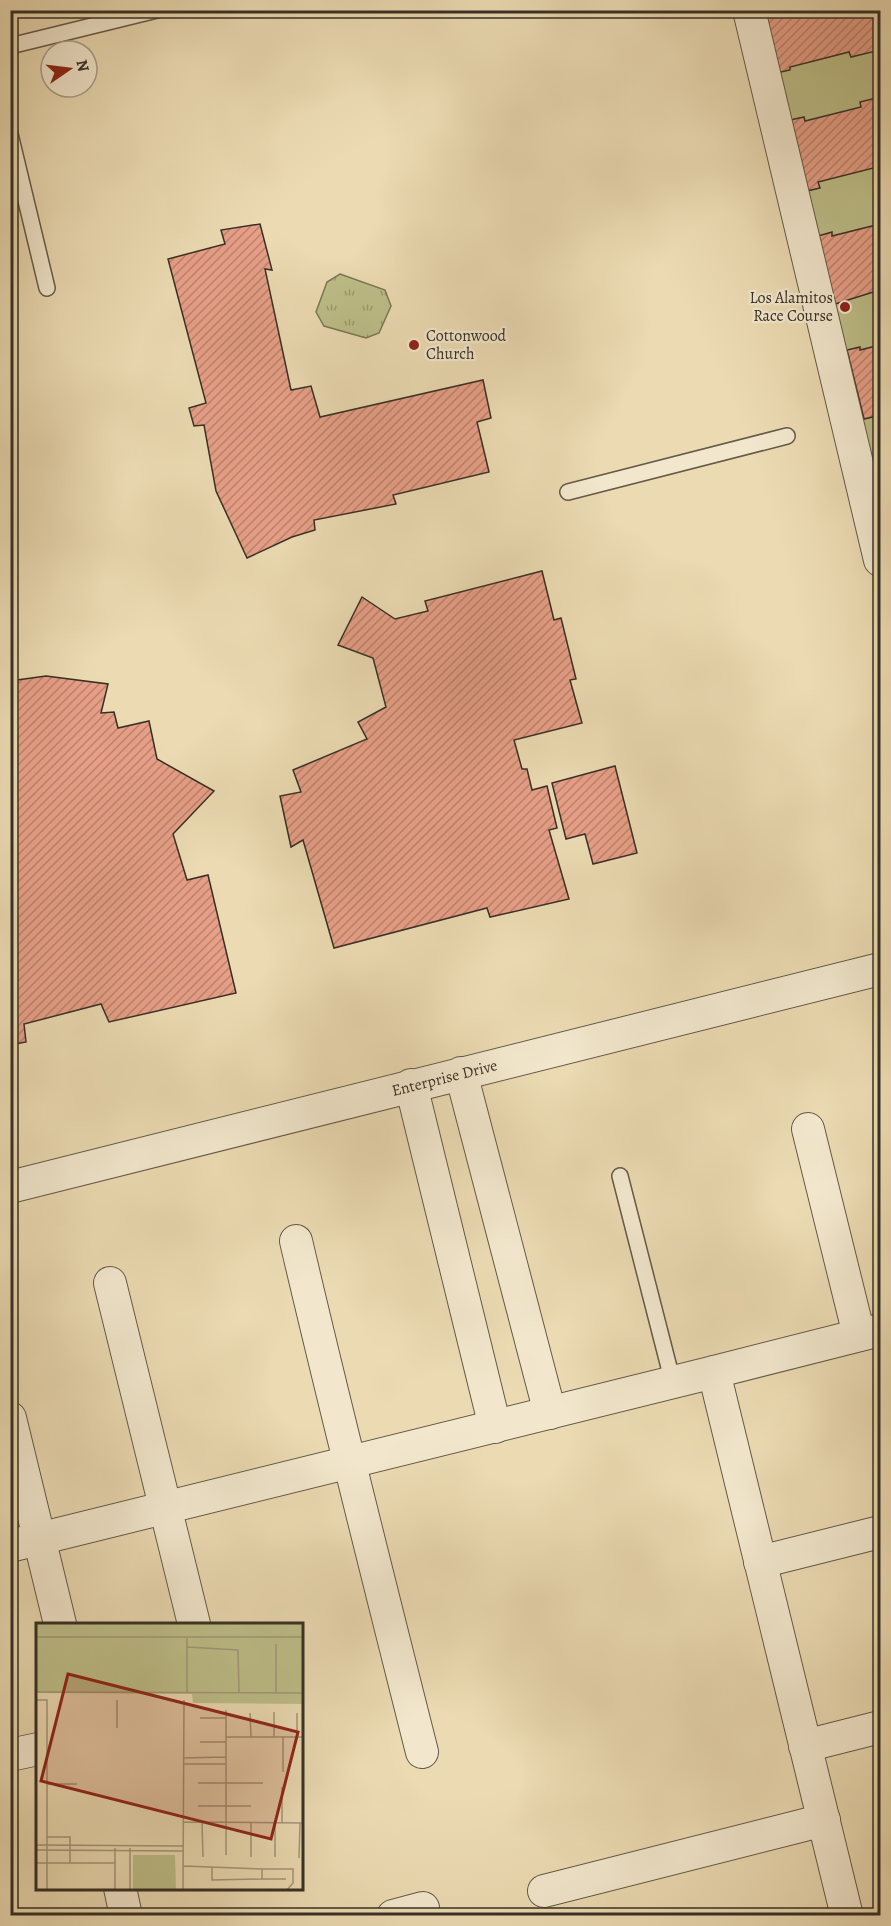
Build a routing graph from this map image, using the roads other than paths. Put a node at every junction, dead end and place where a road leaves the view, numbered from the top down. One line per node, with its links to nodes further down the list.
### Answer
1 (157, 10): 3 (lane)
2 (749, 10): 8 (street)
3 (10, 46)
4 (10, 134): 5 (lane)
5 (47, 288)
6 (787, 436): 7 (lane)
7 (568, 492)
8 (880, 560)
9 (880, 969): 10 (street, Enterprise Drive)
10 (461, 1073): 11 (street, Enterprise Drive); 20 (street)
11 (411, 1086): 14 (street, Enterprise Drive); 22 (street)
12 (808, 1130): 17 (street)
13 (620, 1176): 19 (lane)
14 (10, 1187)
15 (296, 1241): 23 (street)
16 (110, 1283): 24 (street)
17 (870, 1332): 18 (street)
18 (714, 1372): 19 (street); 28 (street)
19 (673, 1383): 20 (street)
20 (550, 1413): 22 (street)
21 (10, 1418): 26 (street)
22 (495, 1427): 23 (street)
23 (348, 1463): 24 (street); 34 (street)
24 (167, 1508): 26 (street); 30 (street)
25 (880, 1532): 28 (street)
26 (41, 1539): 27 (street); 29 (street)
27 (10, 1546)
28 (760, 1562): 32 (street)
29 (60, 1623)
30 (194, 1623)
31 (880, 1727): 32 (street)
32 (805, 1746): 36 (street)
33 (36, 1749): 35 (street)
34 (422, 1752)
35 (10, 1755)
36 (824, 1820): 38 (street); 42 (street)
37 (120, 1890): 40 (street)
38 (544, 1891)
39 (423, 1908): 41 (street)
40 (126, 1916)
41 (393, 1916)
42 (847, 1916)

